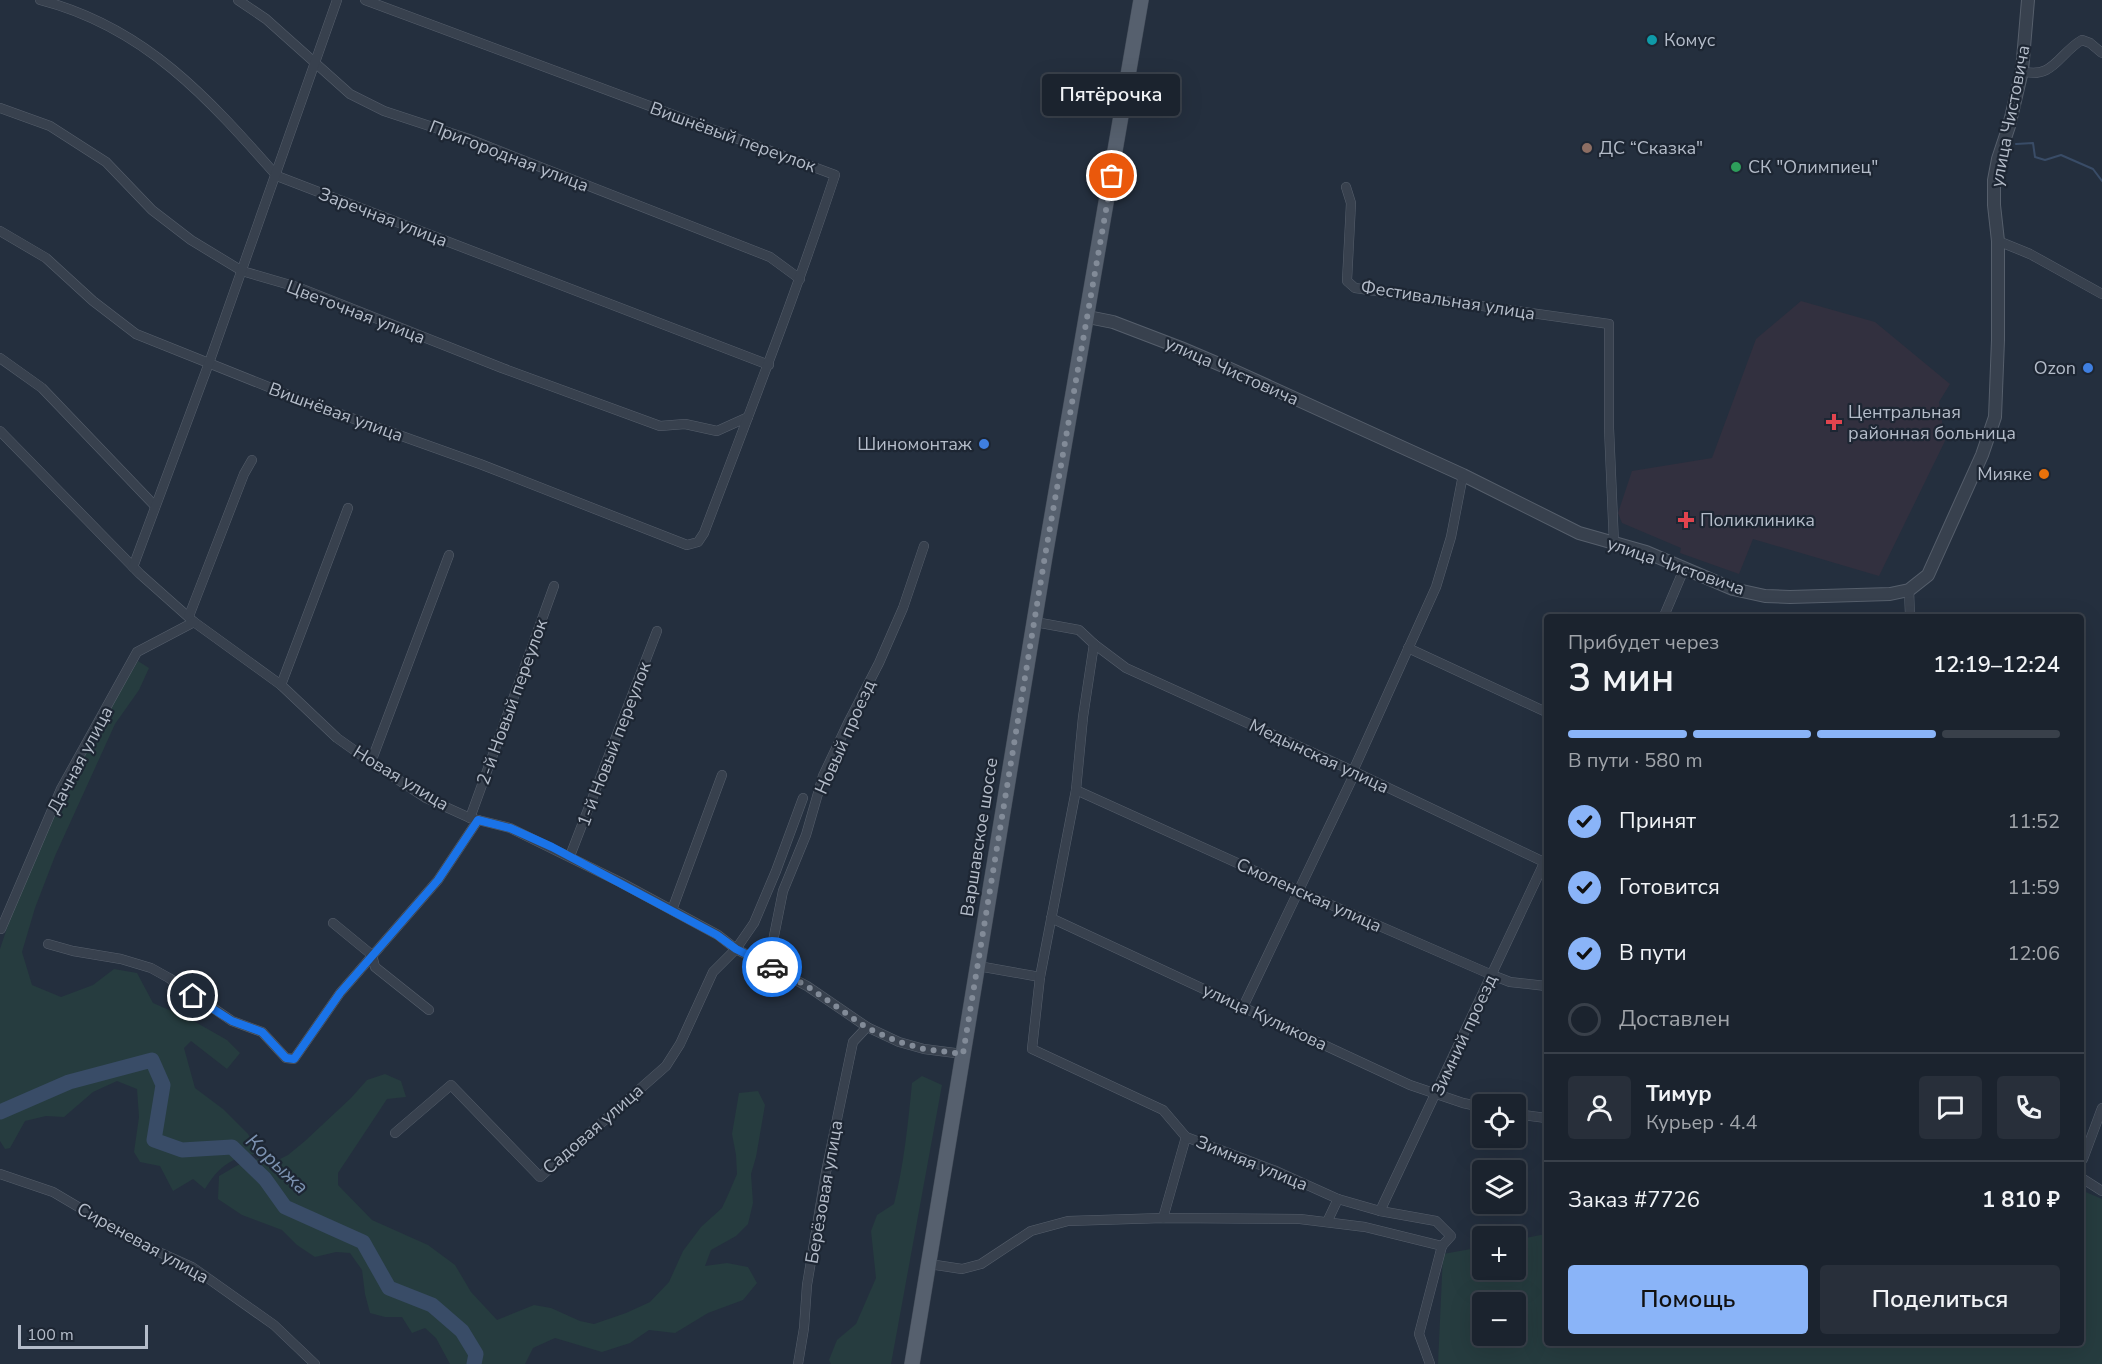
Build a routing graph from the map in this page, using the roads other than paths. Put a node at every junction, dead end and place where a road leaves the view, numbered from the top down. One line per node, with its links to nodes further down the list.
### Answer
1 (40, 0): 11 (street, Заречная улица)
2 (238, 0): 8 (street, Пригородная улица)
3 (338, 0): 8 (street)
4 (365, 0): 16 (street, Вишнёвый переулок)
5 (1141, 0): 18 (main road, Варшавское шоссе)
6 (2028, 0): 9 (street, улица Чистовича)
7 (2102, 53): 9 (street)
8 (316, 64): 11 (street); 16 (street, Пригородная улица)
9 (2022, 71): 14 (street, улица Чистовича)
10 (0, 108): 15 (street, Цветочная улица)
11 (277, 176): 15 (street); 21 (street, Заречная улица)
12 (1346, 187): 29 (street, Фестивальная улица)
13 (0, 231): 20 (street, Вишнёвая улица)
14 (1998, 241): 17 (street); 35 (street, улица Чистовича)
15 (242, 271): 20 (street); 22 (street, Цветочная улица)
16 (800, 279): 21 (street, Вишнёвый переулок)
17 (2102, 294)
18 (1088, 317): 25 (street, улица Чистовича); 39 (main road, Варшавское шоссе)
19 (0, 358): 26 (street)
20 (209, 363): 26 (street); 28 (street, Вишнёвая улица)
21 (769, 365): 22 (street, Вишнёвый переулок)
22 (748, 417): 28 (street, Вишнёвый переулок)
23 (0, 431): 32 (street, Новая улица)
24 (252, 460): 38 (street)
25 (1463, 476): 29 (street, улица Чистовича); 42 (street)
26 (156, 506): 32 (street)
27 (348, 508): 43 (street)
28 (698, 542)
29 (1614, 544): 33 (street, улица Чистовича)
30 (924, 546): 62 (street, Новый проезд)
31 (449, 555): 45 (street)
32 (132, 567): 38 (street, Новая улица)
33 (1684, 569): 35 (street, улица Чистовича); 36 (street)
34 (554, 586): 50 (street, 2-й Новый переулок)
35 (1909, 590): 37 (street)
36 (1665, 614)
37 (1910, 614)
38 (192, 619): 43 (street, Новая улица); 58 (street, Дачная улица)
39 (1035, 622): 41 (street, Медынская улица); 63 (main road, Варшавское шоссе)
40 (657, 631): 51 (street, 1-й Новый переулок)
41 (1094, 644): 46 (street, Медынская улица); 48 (street)
42 (1408, 648): 44 (street); 46 (street)
43 (281, 685): 45 (street, Новая улица)
44 (1544, 711)
45 (371, 762): 50 (street, Новая улица)
46 (1353, 771): 52 (street, Медынская улица); 54 (street)
47 (722, 775): 55 (street)
48 (1076, 790): 54 (street, Смоленская улица); 56 (street)
49 (803, 798): 60 (street)
50 (474, 819): 51 (street, Новая улица); 61 (street, 2-й Новый переулок)
51 (570, 856): 55 (street, Новая улица)
52 (1544, 861)
53 (1544, 866): 64 (street, Зимний проезд)
54 (1299, 891): 64 (street, Смоленская улица); 67 (street)
55 (672, 910): 60 (street, Новая улица)
56 (1051, 918): 65 (street); 67 (street, улица Куликова)
57 (333, 923): 61 (street)
58 (2, 929)
59 (48, 945): 61 (street, 2-й Новый переулок)
60 (736, 949): 62 (street, Новая улица); 76 (street, Садовая улица)
61 (372, 955): 68 (street)
62 (768, 966): 69 (street, Новая улица)
63 (978, 966): 65 (street); 70 (main road, Варшавское шоссе)
64 (1492, 975): 66 (street, Смоленская улица); 71 (street, Зимний проезд)
65 (1040, 977): 77 (street, Зимняя улица)
66 (1544, 986)
67 (1243, 1007): 71 (street, улица Куликова)
68 (429, 1010)
69 (867, 1028): 70 (street, Новая улица); 89 (street, Берёзовая улица)
70 (963, 1054): 87 (main road, Варшавское шоссе)
71 (1437, 1095): 72 (street, улица Куликова); 83 (street, Зимний проезд)
72 (1472, 1104)
73 (2102, 1108): 78 (street)
74 (1526, 1115): 75 (street)
75 (1544, 1118)
76 (395, 1133)
77 (1186, 1137): 82 (street, Зимняя улица); 84 (street)
78 (2084, 1156)
79 (0, 1174): 88 (street, Сиреневая улица)
80 (2084, 1180): 81 (street)
81 (2102, 1191)
82 (1338, 1199): 83 (street, Зимняя улица); 85 (street)
83 (1380, 1211): 86 (street, Зимняя улица)
84 (1163, 1218): 85 (street); 87 (street)
85 (1327, 1222): 86 (street)
86 (1442, 1246): 91 (street)
87 (929, 1264): 90 (main road, Варшавское шоссе)
88 (315, 1364)
89 (798, 1364)
90 (912, 1364)
91 (1430, 1364)

